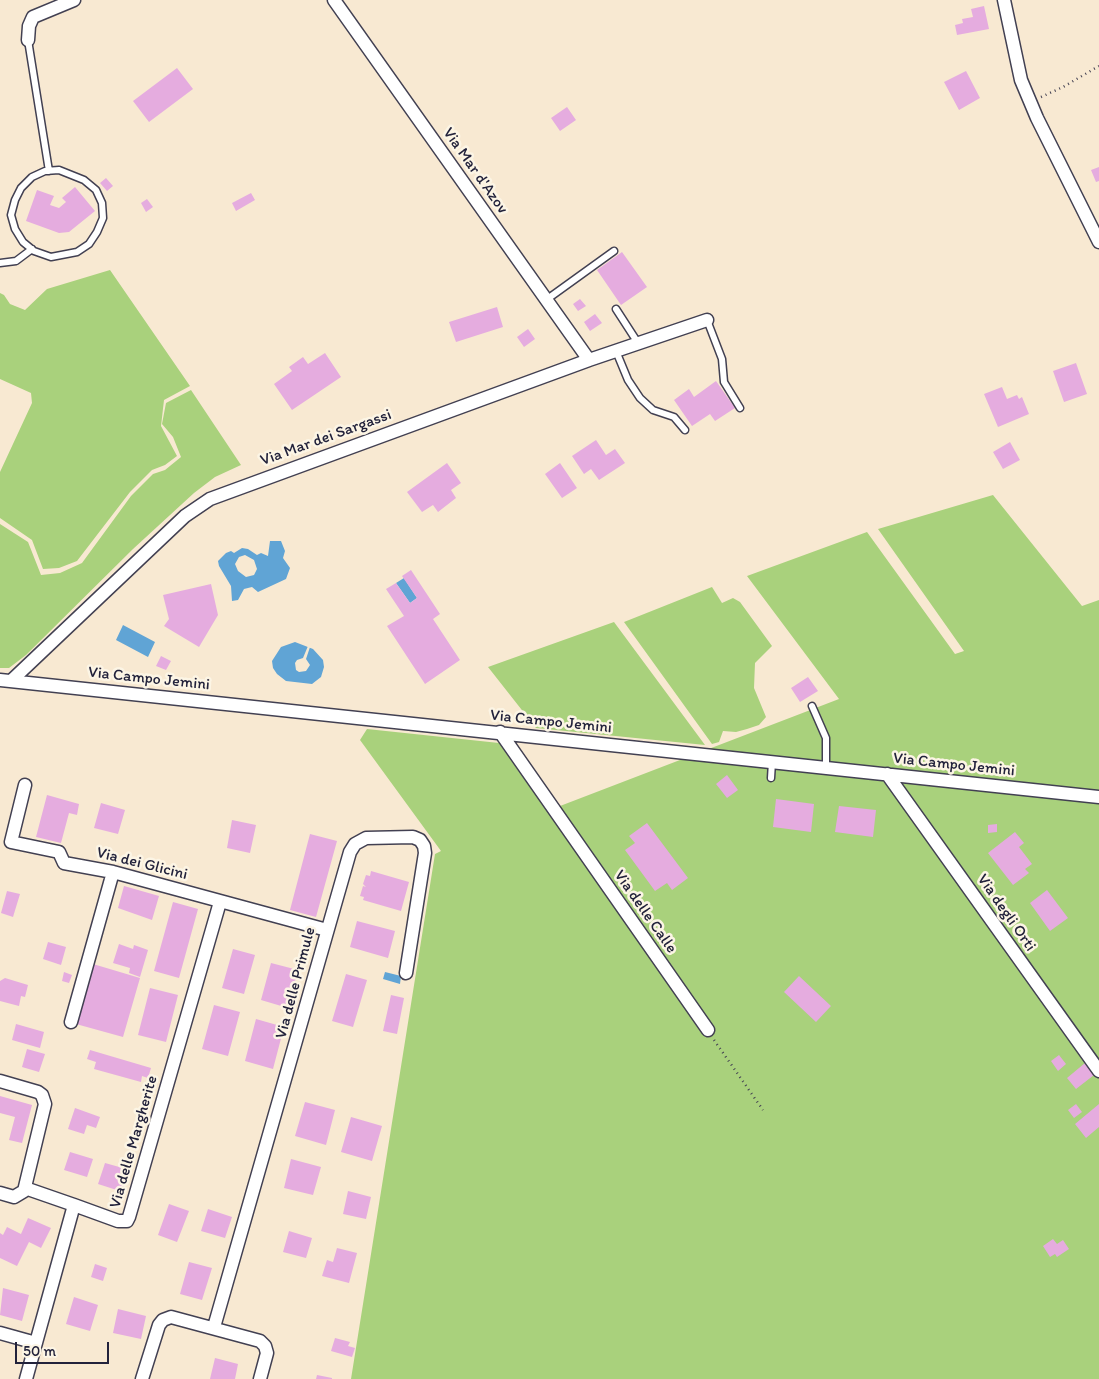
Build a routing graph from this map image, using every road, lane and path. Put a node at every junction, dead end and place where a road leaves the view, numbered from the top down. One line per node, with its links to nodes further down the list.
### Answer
1 (74, 0): 4 (street)
2 (334, 0): 12 (street, Via Mar d'Azov)
3 (1004, 0): 6 (street)
4 (28, 40): 7 (lane)
5 (1099, 66): 6 (path)
6 (1030, 102): 8 (street)
7 (49, 171): 9 (lane); 9 (lane)
8 (1099, 242)
9 (32, 249): 11 (lane)
10 (614, 252): 12 (lane)
11 (0, 264)
12 (546, 300): 17 (street, Via Mar d'Azov)
13 (616, 310): 15 (lane)
14 (707, 320): 15 (street, Via Mar dei Sargassi); 18 (lane)
15 (638, 343): 16 (street, Via Mar dei Sargassi)
16 (616, 351): 17 (street, Via Mar dei Sargassi); 19 (lane)
17 (589, 360): 20 (street, Via Mar dei Sargassi)
18 (740, 408)
19 (685, 430)
20 (6, 680): 22 (street, Via Campo Jemini)
21 (812, 706): 24 (lane)
22 (500, 732): 23 (street, Via Campo Jemini); 34 (street, Via delle Calle)
23 (772, 762): 24 (street, Via Campo Jemini); 26 (lane)
24 (826, 768): 25 (street, Via Campo Jemini)
25 (887, 774): 28 (street, Via Campo Jemini); 35 (street, Via degli Orti)
26 (771, 778)
27 (25, 785): 29 (street, Via dei Glicini)
28 (1099, 797)
29 (113, 872): 30 (street, Via dei Glicini); 33 (street)
30 (220, 902): 31 (street, Via dei Glicini); 40 (street, Via delle Margherite)
31 (327, 930): 32 (street, Via delle Primule); 41 (street, Via delle Primule)
32 (406, 973)
33 (71, 1022)
34 (708, 1030): 37 (path)
35 (1099, 1072)
36 (0, 1081): 38 (street)
37 (764, 1110)
38 (25, 1188): 39 (street); 40 (street)
39 (0, 1193)
40 (74, 1205): 43 (street)
41 (214, 1327): 45 (street); 46 (street)
42 (0, 1333): 43 (street)
43 (36, 1343): 44 (street)
44 (26, 1379)
45 (142, 1379)
46 (260, 1379)

